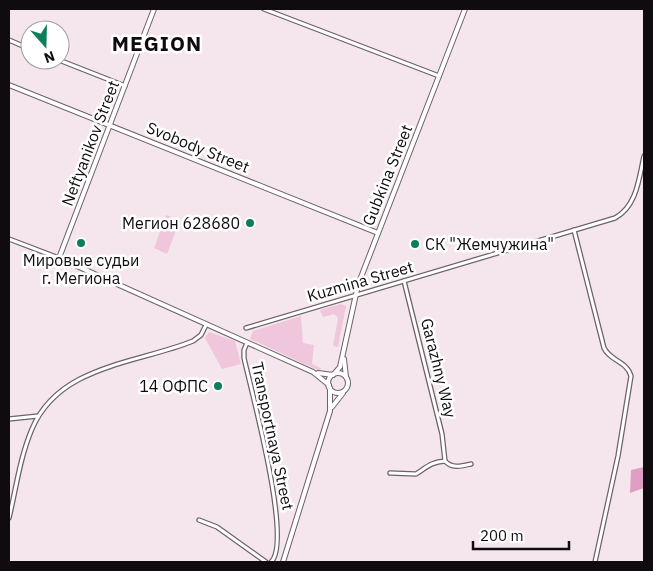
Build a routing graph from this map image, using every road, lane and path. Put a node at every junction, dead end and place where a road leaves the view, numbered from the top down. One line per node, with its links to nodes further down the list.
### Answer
1 (154, 9): 7 (main road, Neftyanikov Street)
2 (264, 9): 5 (street)
3 (465, 9): 5 (main road, Gubkina Street)
4 (70, 64): 7 (street)
5 (440, 76): 11 (main road, Gubkina Street)
6 (9, 85): 8 (main road, Svobody Street)
7 (125, 86): 8 (main road, Neftyanikov Street)
8 (109, 125): 11 (main road, Svobody Street); 13 (main road, Neftyanikov Street)
9 (644, 156): 10 (street, Kuzmina Street)
10 (574, 230): 14 (street, Kuzmina Street); 36 (street)
11 (378, 234): 15 (main road, Gubkina Street)
12 (9, 239): 13 (street)
13 (59, 258): 16 (main road)
14 (404, 281): 15 (street, Kuzmina Street); 28 (street, Garazhny Way)
15 (355, 296): 17 (street, Kuzmina Street); 19 (main road, Gubkina Street)
16 (206, 325): 18 (main road); 26 (street)
17 (246, 328)
18 (247, 343): 20 (main road); 34 (street, Transportnaya Street)
19 (344, 354): 21 (main road); 22 (main road)
20 (313, 372): 21 (main road); 23 (main road)
21 (334, 375): 22 (main road); 23 (main road)
22 (347, 379): 24 (main road)
23 (329, 387): 24 (main road); 25 (main road)
24 (345, 390): 25 (main road)
25 (330, 411): 35 (main road, Transportnaya Street)
26 (38, 416): 27 (street); 31 (street)
27 (9, 419)
28 (445, 460): 29 (street); 30 (street)
29 (472, 464)
30 (390, 473)
31 (9, 518)
32 (199, 520): 33 (street)
33 (266, 562)
34 (271, 562)
35 (283, 562)
36 (594, 562)

